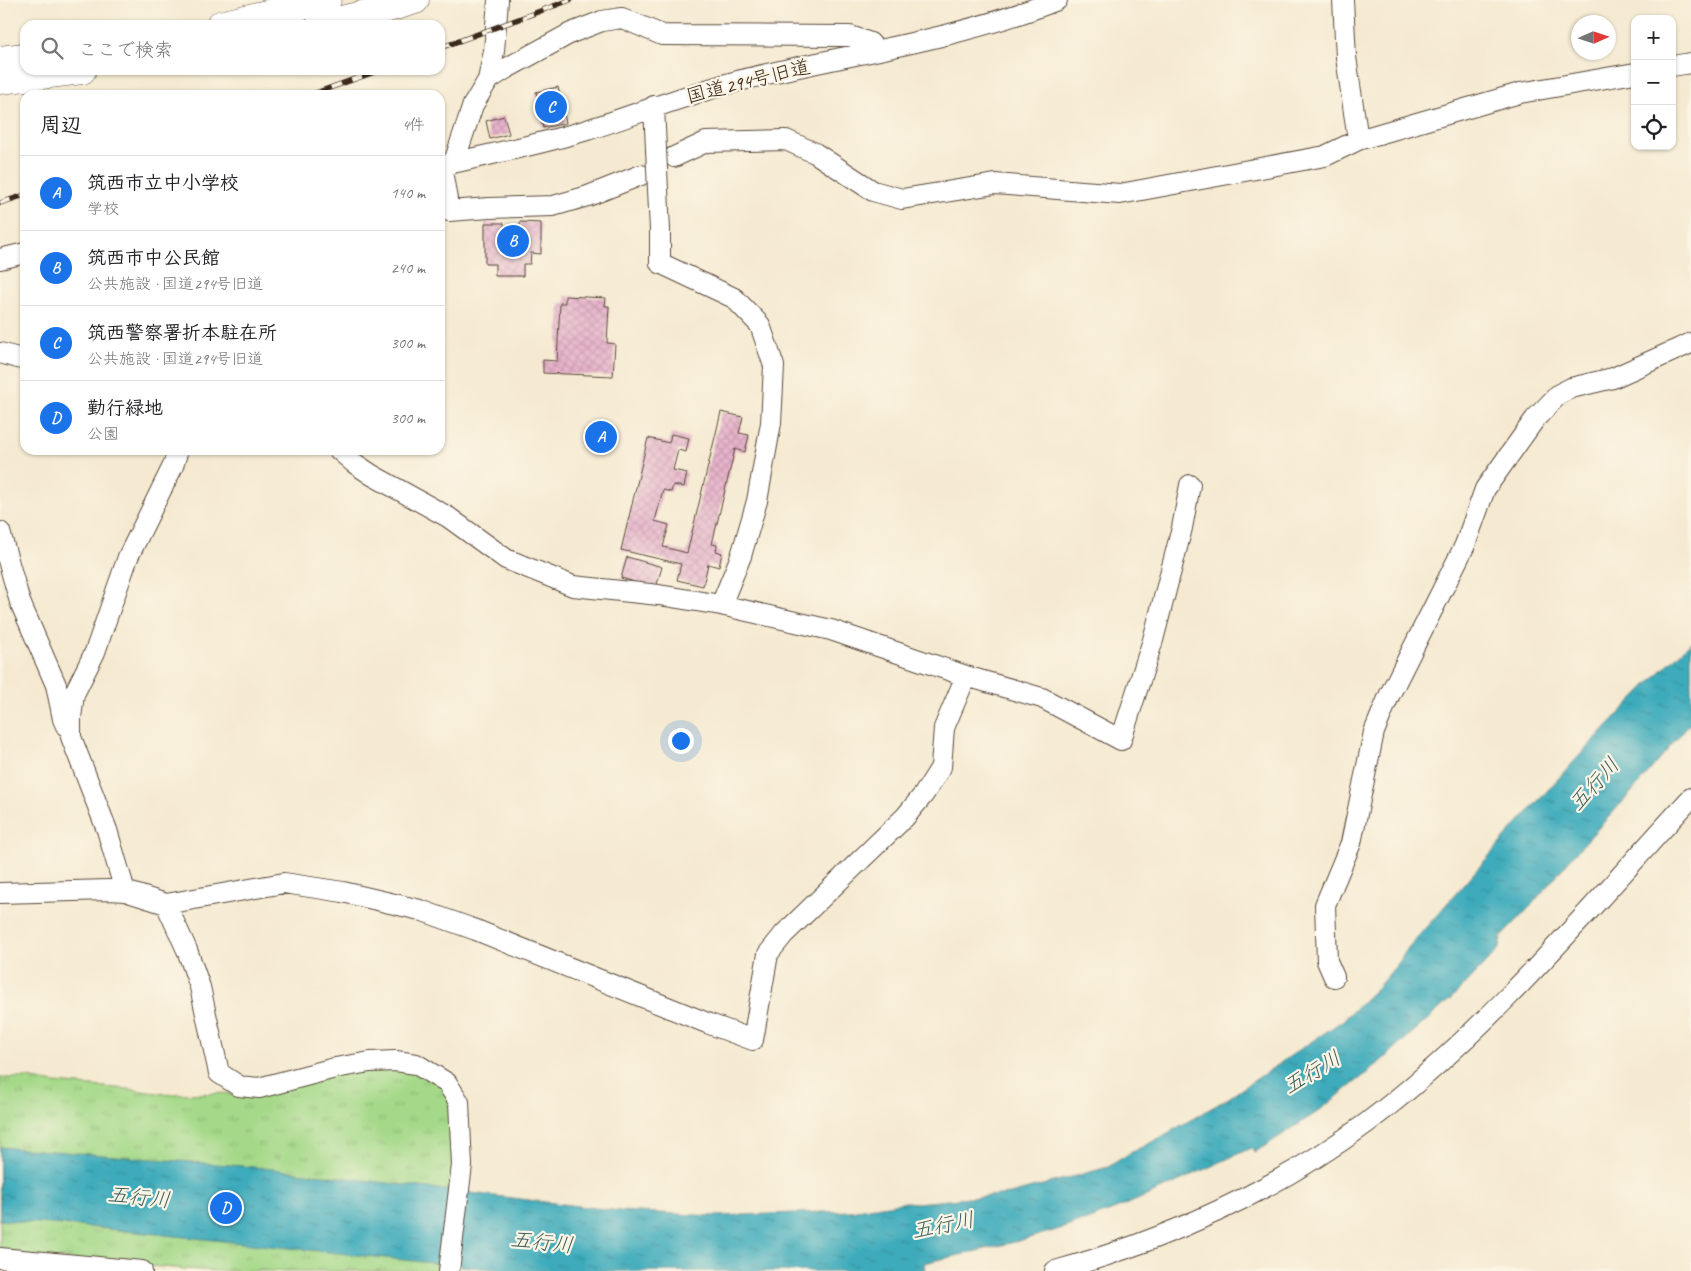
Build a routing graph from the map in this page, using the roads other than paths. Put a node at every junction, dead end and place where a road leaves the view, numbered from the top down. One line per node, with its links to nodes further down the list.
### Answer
1 (327, 0): 6 (highway)
2 (415, 0): 7 (highway)
3 (498, 0): 16 (street)
4 (1057, 0): 8 (street, 国道294号旧道)
5 (1343, 0): 18 (street)
6 (241, 20)
7 (341, 20)
8 (876, 50): 16 (street); 17 (street, 国道294号旧道)
9 (20, 58): 10 (highway)
10 (0, 60)
11 (1691, 63): 12 (street)
12 (1676, 65)
13 (1631, 74): 18 (street)
14 (41, 75): 15 (highway)
15 (0, 80)
16 (488, 80): 20 (street)
17 (654, 106): 19 (street); 20 (street, 国道294号旧道)
18 (1358, 140): 19 (street)
19 (665, 153): 31 (street, bridge)
20 (445, 164): 21 (street)
21 (641, 175)
22 (20, 254): 23 (street)
23 (0, 259)
24 (1691, 343): 38 (street)
25 (0, 353): 26 (street)
26 (20, 359)
27 (177, 455): 33 (street)
28 (345, 455): 31 (street)
29 (1190, 485): 32 (street)
30 (0, 532): 33 (street)
31 (721, 605): 32 (street)
32 (966, 676): 37 (street)
33 (71, 737): 35 (street)
34 (1691, 798): 42 (street)
35 (125, 891): 36 (street); 37 (street)
36 (0, 894)
37 (166, 904): 41 (street)
38 (1334, 977)
39 (0, 1258): 40 (street)
40 (142, 1271)
41 (449, 1271)
42 (1055, 1271)

